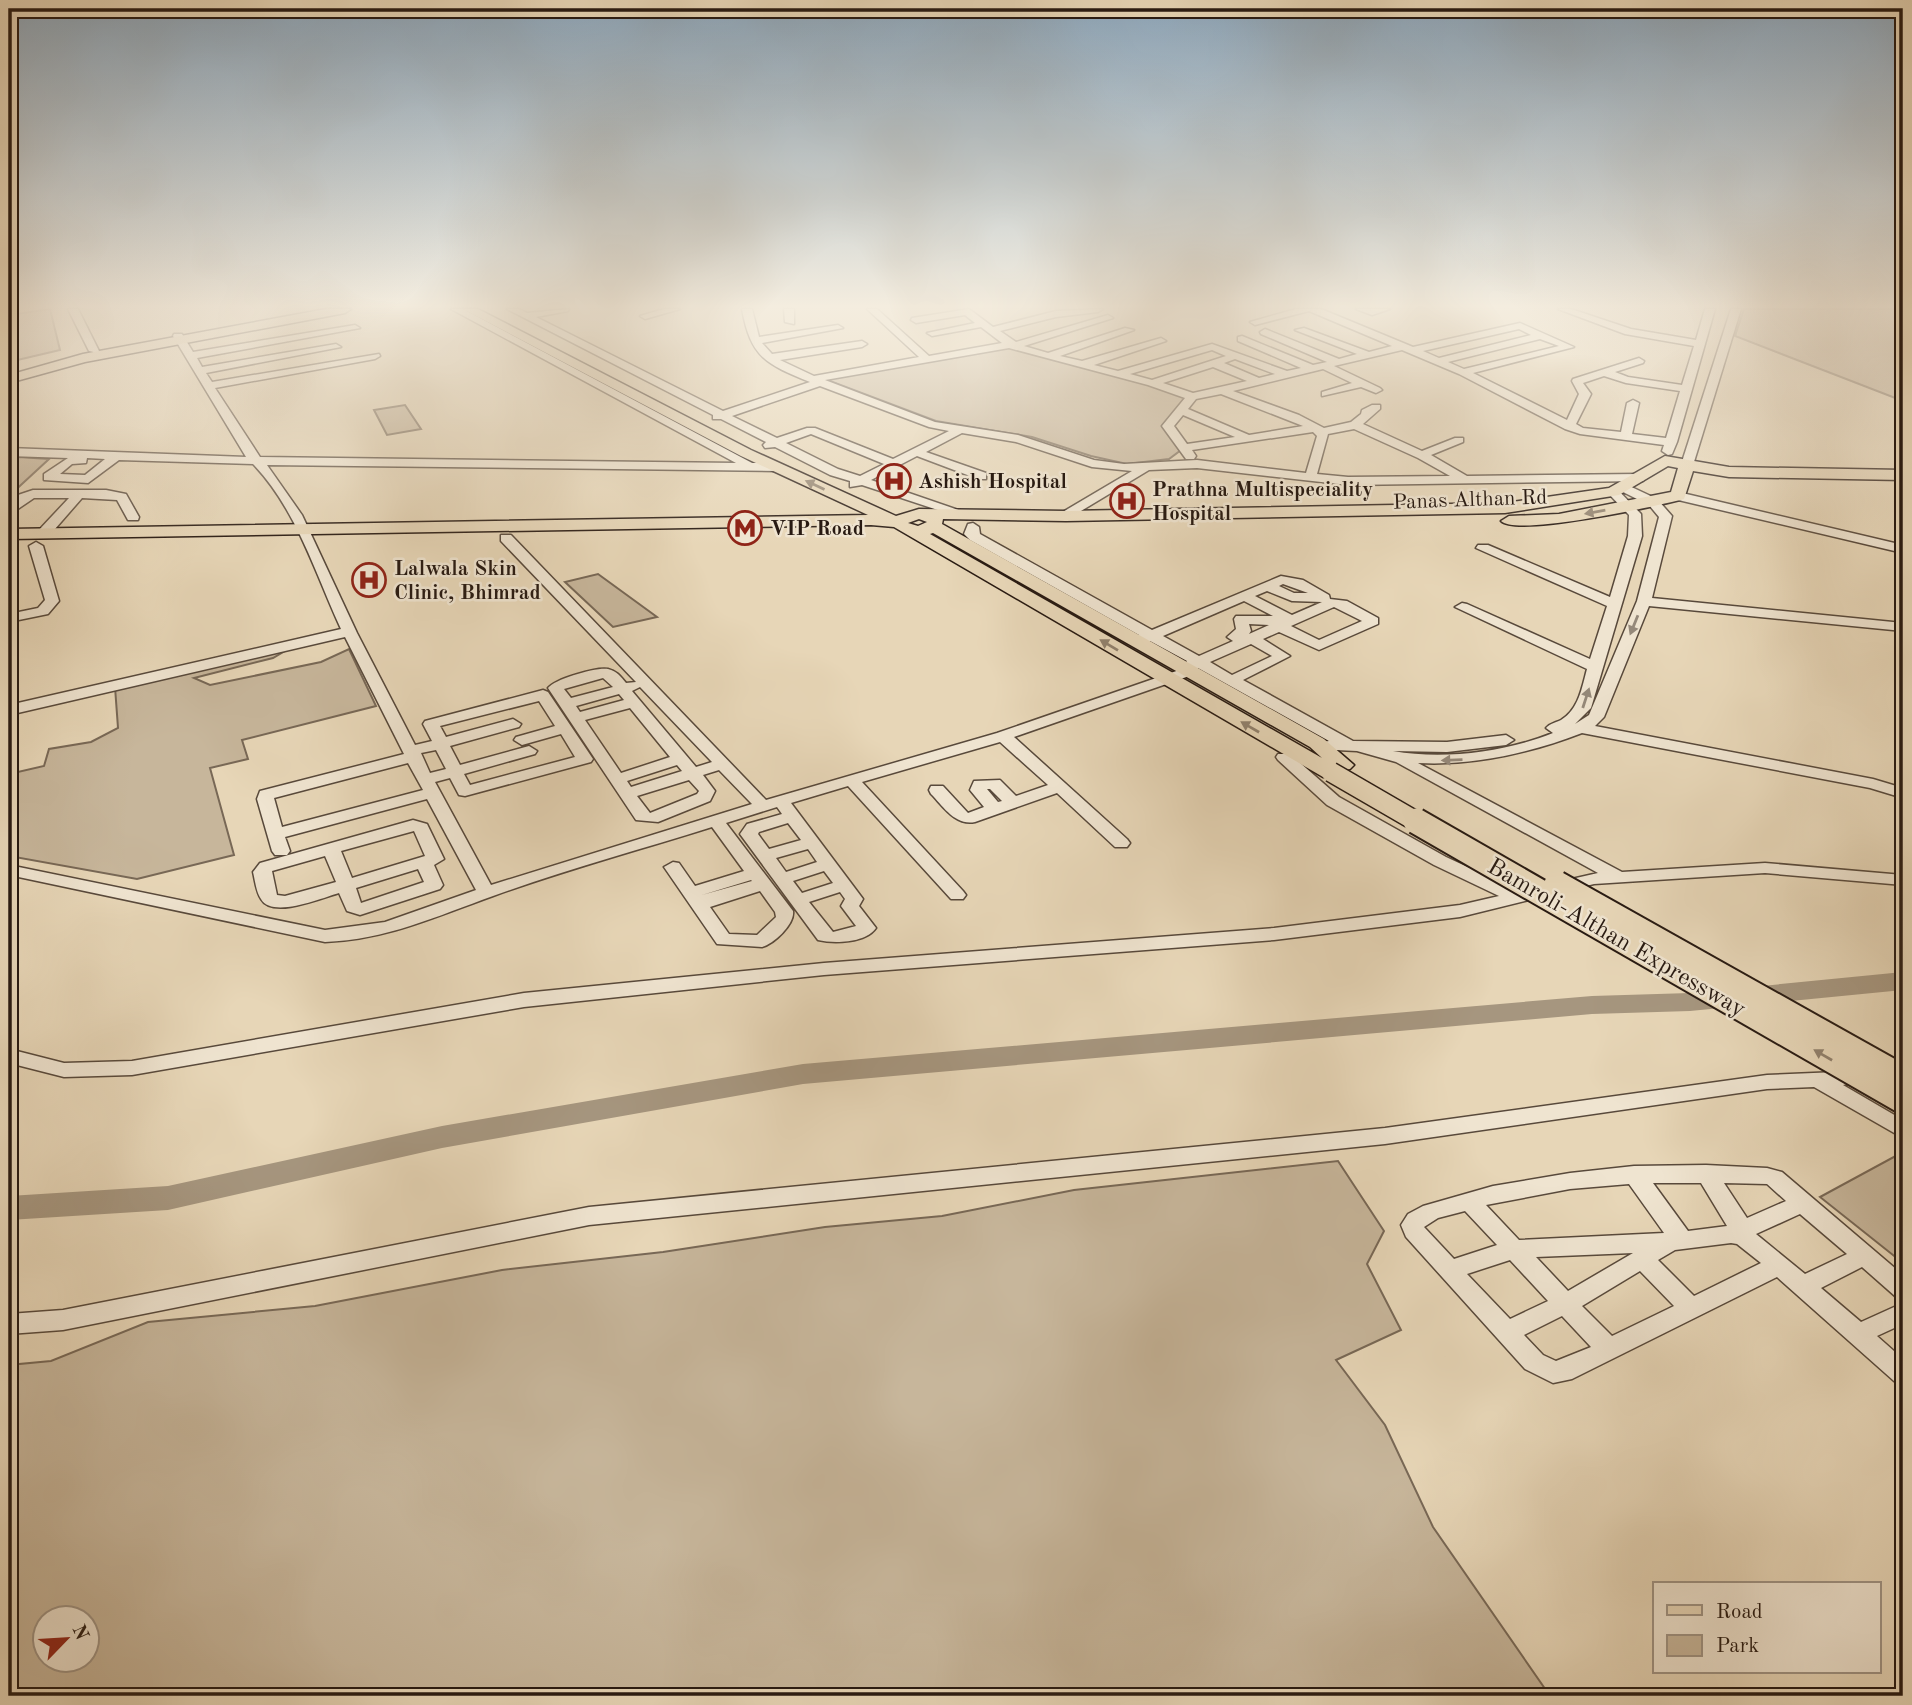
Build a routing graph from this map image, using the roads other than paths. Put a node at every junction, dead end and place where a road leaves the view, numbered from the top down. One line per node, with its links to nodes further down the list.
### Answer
1 (212, 389): 40 (street)
2 (626, 389): 41 (main road)
3 (660, 389): 24 (main road)
4 (797, 389): 24 (street)
5 (837, 389): 28 (street)
6 (1168, 389): 20 (street)
7 (1225, 389): 17 (street)
8 (1234, 389): 17 (street)
9 (1344, 389): 19 (street)
10 (1373, 389): 18 (street)
11 (1496, 389): 27 (street)
12 (1582, 389): 27 (street)
13 (1648, 389): 31 (street)
14 (1683, 389): 15 (street)
15 (1686, 389): 33 (street)
16 (1712, 389): 46 (street)
17 (1228, 390): 20 (street); 25 (street)
18 (1376, 390)
19 (1326, 394)
20 (1192, 397): 22 (street)
21 (1376, 407): 26 (street)
22 (1180, 410): 30 (street); 36 (street)
23 (1316, 410): 25 (street)
24 (716, 417): 35 (main road)
25 (1295, 417): 29 (street)
26 (1355, 425): 29 (street); 39 (street)
27 (1569, 426): 31 (street)
28 (958, 430): 38 (street); 45 (street)
29 (1318, 430): 30 (street); 49 (street)
30 (1247, 438): 36 (street)
31 (1626, 438): 33 (street)
32 (1460, 440): 39 (street)
33 (1671, 442): 44 (street)
34 (9, 445): 40 (street)
35 (770, 445): 42 (street); 54 (main road)
36 (1184, 448): 43 (street)
37 (9, 452): 40 (street)
38 (916, 452): 42 (street); 48 (street)
39 (1422, 455): 51 (street)
40 (254, 457): 41 (street); 41 (street); 65 (street)
41 (745, 459): 54 (main road, one-way to 41)
42 (894, 464): 54 (street)
43 (1196, 464): 45 (street); 49 (street)
44 (1661, 464): 46 (main road); 50 (main road, Panas Althan Rd)
45 (1147, 467): 60 (street)
46 (1687, 470): 47 (main road); 52 (main road); 56 (main road)
47 (1903, 475)
48 (982, 476)
49 (1310, 478): 51 (street)
50 (1639, 478): 51 (street); 53 (main road, Panas Althan Rd)
51 (1464, 479)
52 (1903, 484)
53 (1618, 489): 57 (street); 58 (street); 60 (main road, Panas Althan Rd)
54 (846, 492): 62 (street); 63 (main road)
55 (85, 494): 59 (street); 61 (street); 66 (street)
56 (1678, 496): 57 (main road, Panas Althan Rd); 70 (street)
57 (1653, 502): 58 (main road, Panas Althan Rd); 74 (street)
58 (1629, 507): 62 (main road, Panas Althan Rd, one-way to 62); 75 (street)
59 (9, 511)
60 (1066, 516): 62 (main road, Panas Althan Rd)
61 (133, 517)
62 (970, 521): 63 (main road, Panas Althan Rd); 84 (street)
63 (918, 523): 65 (main road, Panas Althan Rd); 67 (main road); 84 (main road); 86 (main road, one-way to 63)
64 (9, 534): 66 (main road, Panas Althan Rd)
65 (307, 536): 66 (main road); 66 (main road, Panas Althan Rd); 67 (main road); 82 (street)
66 (46, 538): 68 (main road); 78 (street)
67 (506, 538): 89 (street)
68 (9, 546)
69 (1483, 548): 75 (street)
70 (1903, 549)
71 (1268, 586): 72 (street); 73 (street); 73 (street)
72 (1244, 596): 76 (street); 80 (street)
73 (1292, 597): 80 (street)
74 (1644, 601): 81 (street); 96 (street, one-way to 96)
75 (1615, 604): 87 (street)
76 (1218, 607): 79 (street); 84 (street)
77 (1462, 607): 87 (street)
78 (9, 618)
79 (1241, 618): 80 (street); 83 (street)
80 (1282, 621): 80 (street); 85 (street)
81 (1903, 627)
82 (349, 632): 92 (street); 101 (street)
83 (1234, 637)
84 (1144, 638): 86 (main road)
85 (1252, 638): 86 (street); 88 (street)
86 (1187, 664): 94 (main road); 98 (street); 102 (main road, one-way to 86)
87 (1596, 667): 104 (street, one-way to 87)
88 (1238, 677)
89 (646, 682): 90 (street); 107 (street)
90 (628, 695): 93 (street); 93 (street); 105 (street)
91 (501, 705): 93 (street); 95 (street); 99 (street)
92 (9, 710)
93 (570, 717): 100 (street); 109 (street); 112 (street)
94 (1293, 721): 104 (street); 104 (main road)
95 (513, 724): 97 (street); 100 (street)
96 (1582, 728): 103 (street, one-way to 103); 117 (street)
97 (474, 735): 99 (street); 106 (street)
98 (1003, 736): 113 (street); 115 (street)
99 (440, 744): 101 (street); 108 (street)
100 (526, 745): 106 (street); 109 (street)
101 (414, 754): 114 (street); 124 (street)
102 (1293, 757): 104 (main road); 143 (street)
103 (1395, 757): 104 (street); 135 (street)
104 (1347, 758): 148 (main road, bridge); 150 (main road, Bamroli-Althan Expressway, one-way to 104, bridge)
105 (680, 759): 110 (street); 112 (street)
106 (488, 762): 108 (street)
107 (724, 763): 110 (street); 120 (street)
108 (455, 771): 109 (street); 114 (street)
109 (542, 772)
110 (692, 773): 118 (street); 118 (street)
111 (1033, 777): 115 (street)
112 (618, 779): 118 (street)
113 (851, 780): 120 (street); 142 (street)
114 (430, 785): 124 (street); 128 (street)
115 (1053, 789): 119 (street); 126 (street)
116 (937, 790): 121 (street)
117 (1903, 793)
118 (627, 794)
119 (1013, 802): 121 (street); 121 (street)
120 (772, 803): 122 (street); 123 (street)
121 (995, 809)
122 (792, 816): 125 (street); 130 (street)
123 (716, 821): 137 (street); 141 (street)
124 (276, 834): 129 (street)
125 (811, 842): 130 (street); 132 (street)
126 (1121, 843)
127 (331, 848): 131 (street); 139 (street); 139 (street)
128 (464, 850): 131 (street); 141 (street)
129 (281, 851)
130 (765, 856): 136 (street)
131 (430, 860): 139 (street); 139 (street)
132 (828, 864): 136 (street); 140 (street)
133 (673, 867): 144 (street)
134 (9, 870): 141 (street)
135 (1618, 877): 138 (street); 143 (street)
136 (782, 878): 145 (street)
137 (760, 879): 144 (street); 144 (street)
138 (1903, 880)
139 (346, 884)
140 (844, 885): 145 (street); 145 (street)
141 (486, 892)
142 (957, 895)
143 (1516, 897): 146 (street)
144 (695, 899)
145 (798, 900)
146 (9, 1056)
147 (1903, 1066): 149 (street)
148 (1903, 1078)
149 (1815, 1079): 151 (street); 168 (street)
150 (1903, 1101)
151 (1903, 1130)
152 (1706, 1173): 153 (street); 155 (street); 156 (street)
153 (1634, 1174): 154 (street); 157 (street)
154 (1469, 1201): 158 (street); 162 (street)
155 (1803, 1203): 156 (street); 159 (street)
156 (1742, 1233): 157 (street); 161 (street)
157 (1675, 1240): 158 (street); 160 (street)
158 (1514, 1249): 162 (street); 165 (street)
159 (1864, 1256): 163 (street); 164 (street)
160 (1643, 1260): 165 (street); 166 (street)
161 (1779, 1265): 163 (street); 166 (street)
162 (1450, 1270): 169 (street)
163 (1803, 1286): 170 (street)
164 (1903, 1289)
165 (1565, 1304): 169 (street); 171 (street)
166 (1691, 1308): 171 (street)
167 (1903, 1312): 170 (street)
168 (9, 1324)
169 (1506, 1332): 171 (street)
170 (1858, 1334): 172 (street)
171 (1608, 1349)
172 (1901, 1369)

